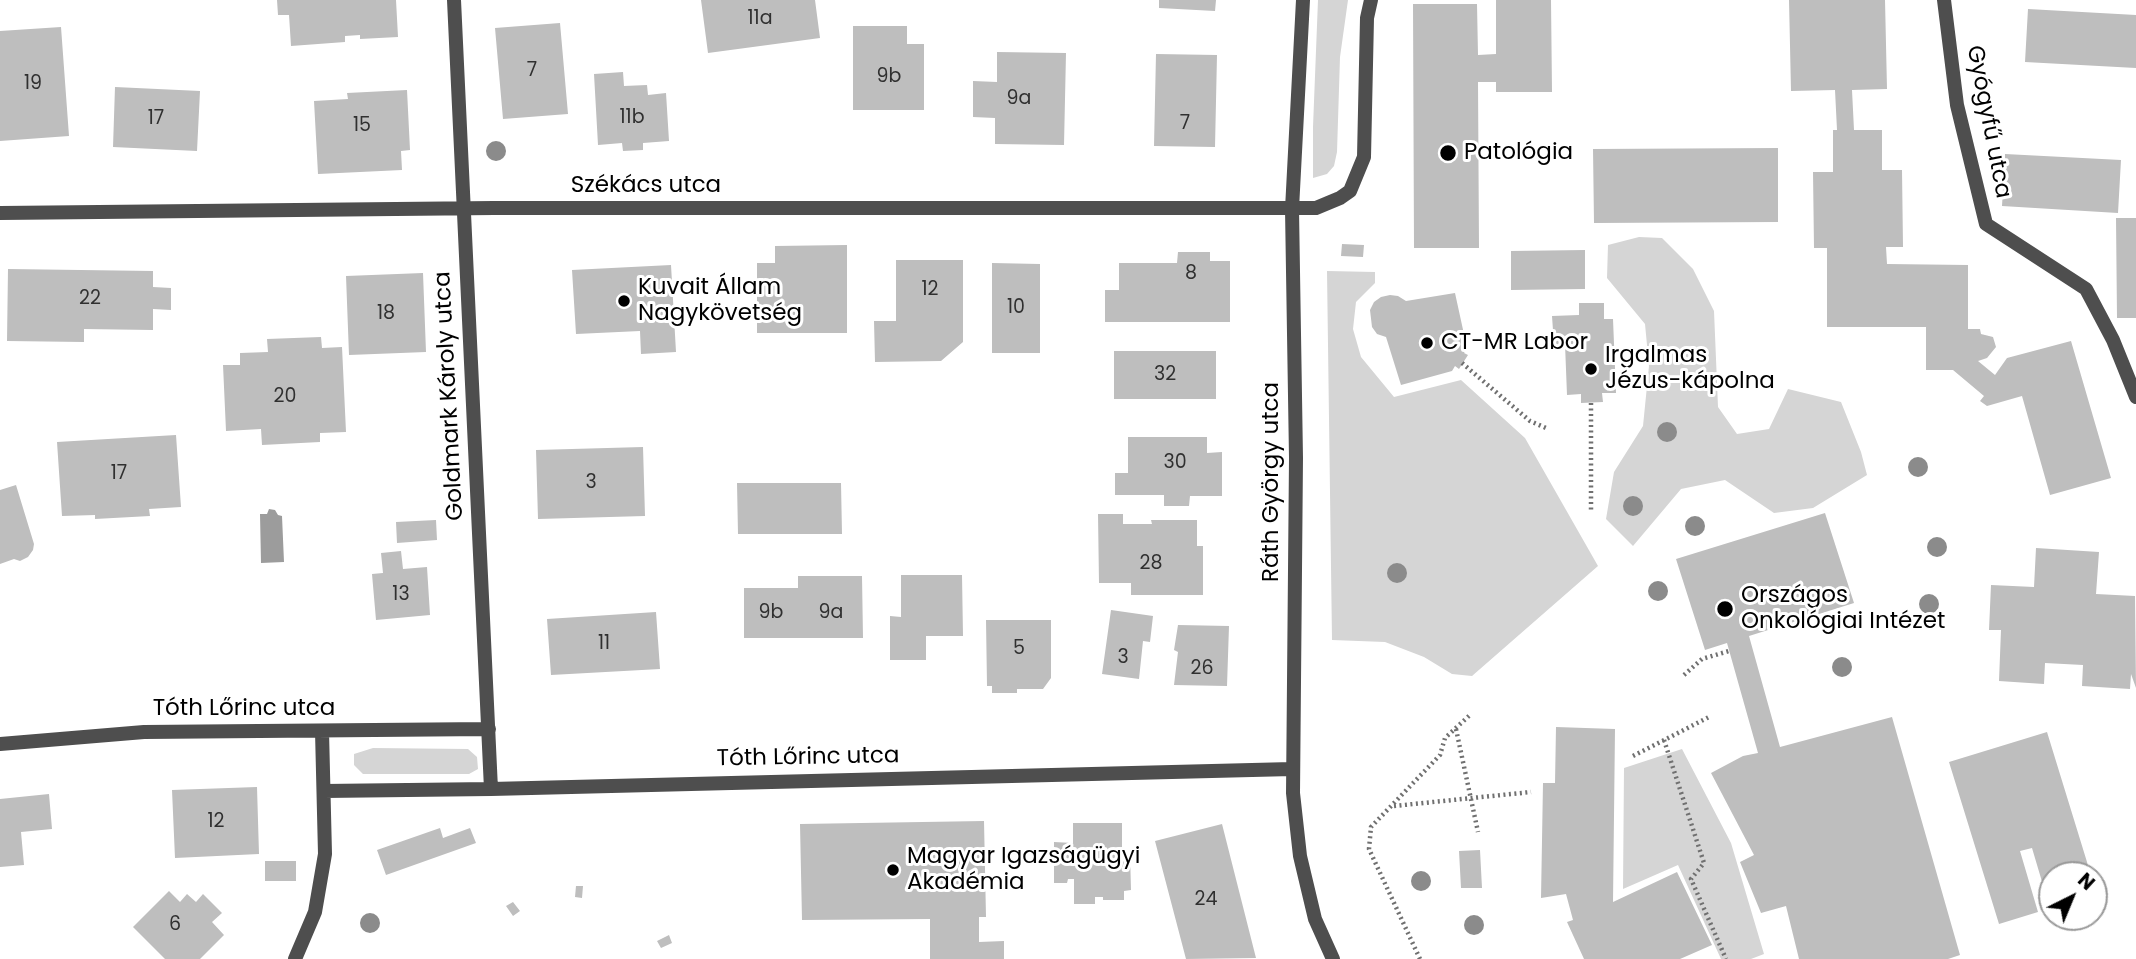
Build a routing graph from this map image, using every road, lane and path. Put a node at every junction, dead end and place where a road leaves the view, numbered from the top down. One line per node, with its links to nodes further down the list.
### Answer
1 (454, 0): 5 (street, Goldmark Károly utca)
2 (1303, 0): 6 (street, Ráth György utca)
3 (1371, 0): 6 (street, Székács utca)
4 (1944, 0): 9 (street, Gyógyfű utca)
5 (463, 209): 6 (street, Székács utca); 7 (street, Székács utca); 18 (street, Goldmark Károly utca)
6 (1292, 209): 23 (street, Ráth György utca)
7 (0, 213)
8 (1462, 363): 11 (path)
9 (2136, 397)
10 (1591, 403): 12 (path)
11 (1546, 428)
12 (1591, 512)
13 (1729, 651): 14 (path)
14 (1684, 676)
15 (1471, 714): 17 (path)
16 (1709, 718): 20 (path)
17 (1455, 728): 27 (path); 28 (path)
18 (489, 729): 19 (street, Tóth Lőrinc utca); 24 (street, Goldmark Károly utca)
19 (322, 732): 21 (street, Tóth Lőrinc utca); 25 (street)
20 (1664, 740): 22 (path); 33 (path)
21 (0, 744)
22 (1633, 756)
23 (1292, 769): 24 (street, Tóth Lőrinc utca); 31 (street, Ráth György utca)
24 (491, 789): 25 (street, Tóth Lőrinc utca)
25 (324, 791): 30 (street)
26 (1531, 792): 27 (path)
27 (1469, 798): 28 (path); 29 (path)
28 (1393, 806): 32 (path)
29 (1478, 832)
30 (295, 959)
31 (1334, 959)
32 (1420, 959)
33 (1726, 959)

